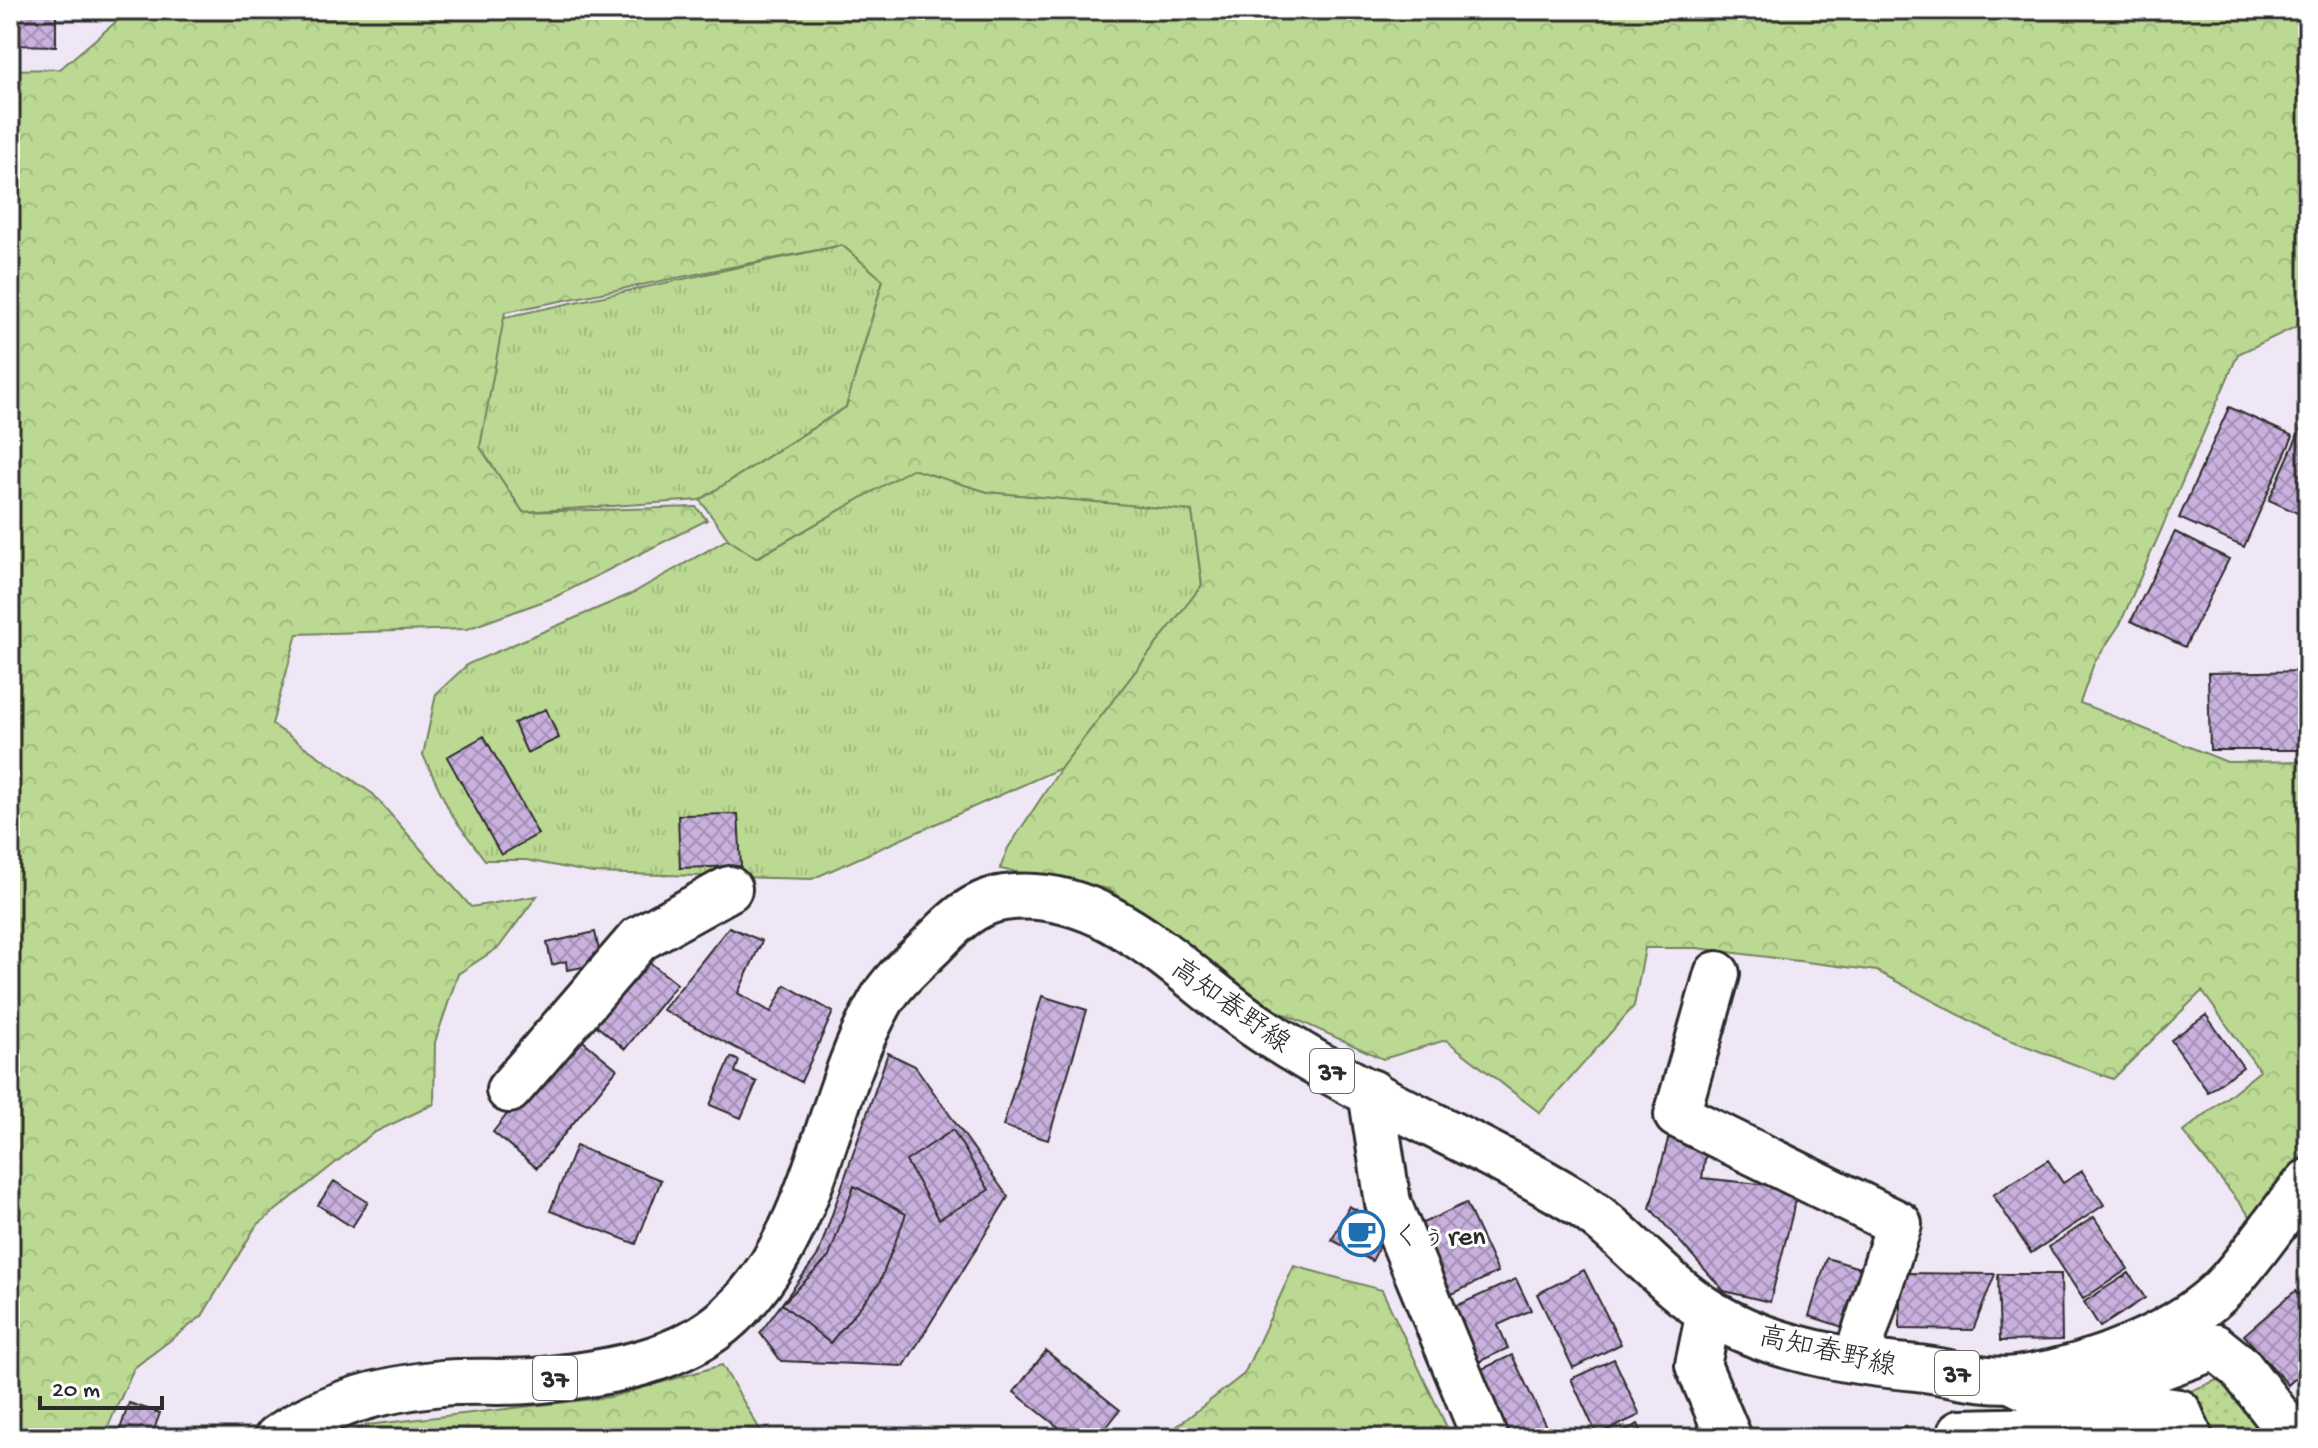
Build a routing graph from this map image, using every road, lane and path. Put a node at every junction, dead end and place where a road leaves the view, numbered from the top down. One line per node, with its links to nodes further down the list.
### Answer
1 (729, 889): 3 (main road)
2 (1717, 974): 7 (main road)
3 (509, 1090)
4 (1371, 1092): 6 (main road, 高知春野線 / 37); 11 (main road, 高知春野線 / 37); 12 (main road)
5 (2308, 1182): 9 (main road, 高知春野線 / 37)
6 (1709, 1312): 7 (main road, 高知春野線 / 37); 13 (main road)
7 (1856, 1360): 8 (main road, 高知春野線 / 37)
8 (1940, 1371): 9 (main road, 高知春野線 / 37); 10 (main road)
9 (2011, 1380): 15 (main road)
10 (1962, 1435): 14 (main road)
11 (277, 1438)
12 (1485, 1438)
13 (1729, 1438)
14 (2190, 1438)
15 (2295, 1438)

